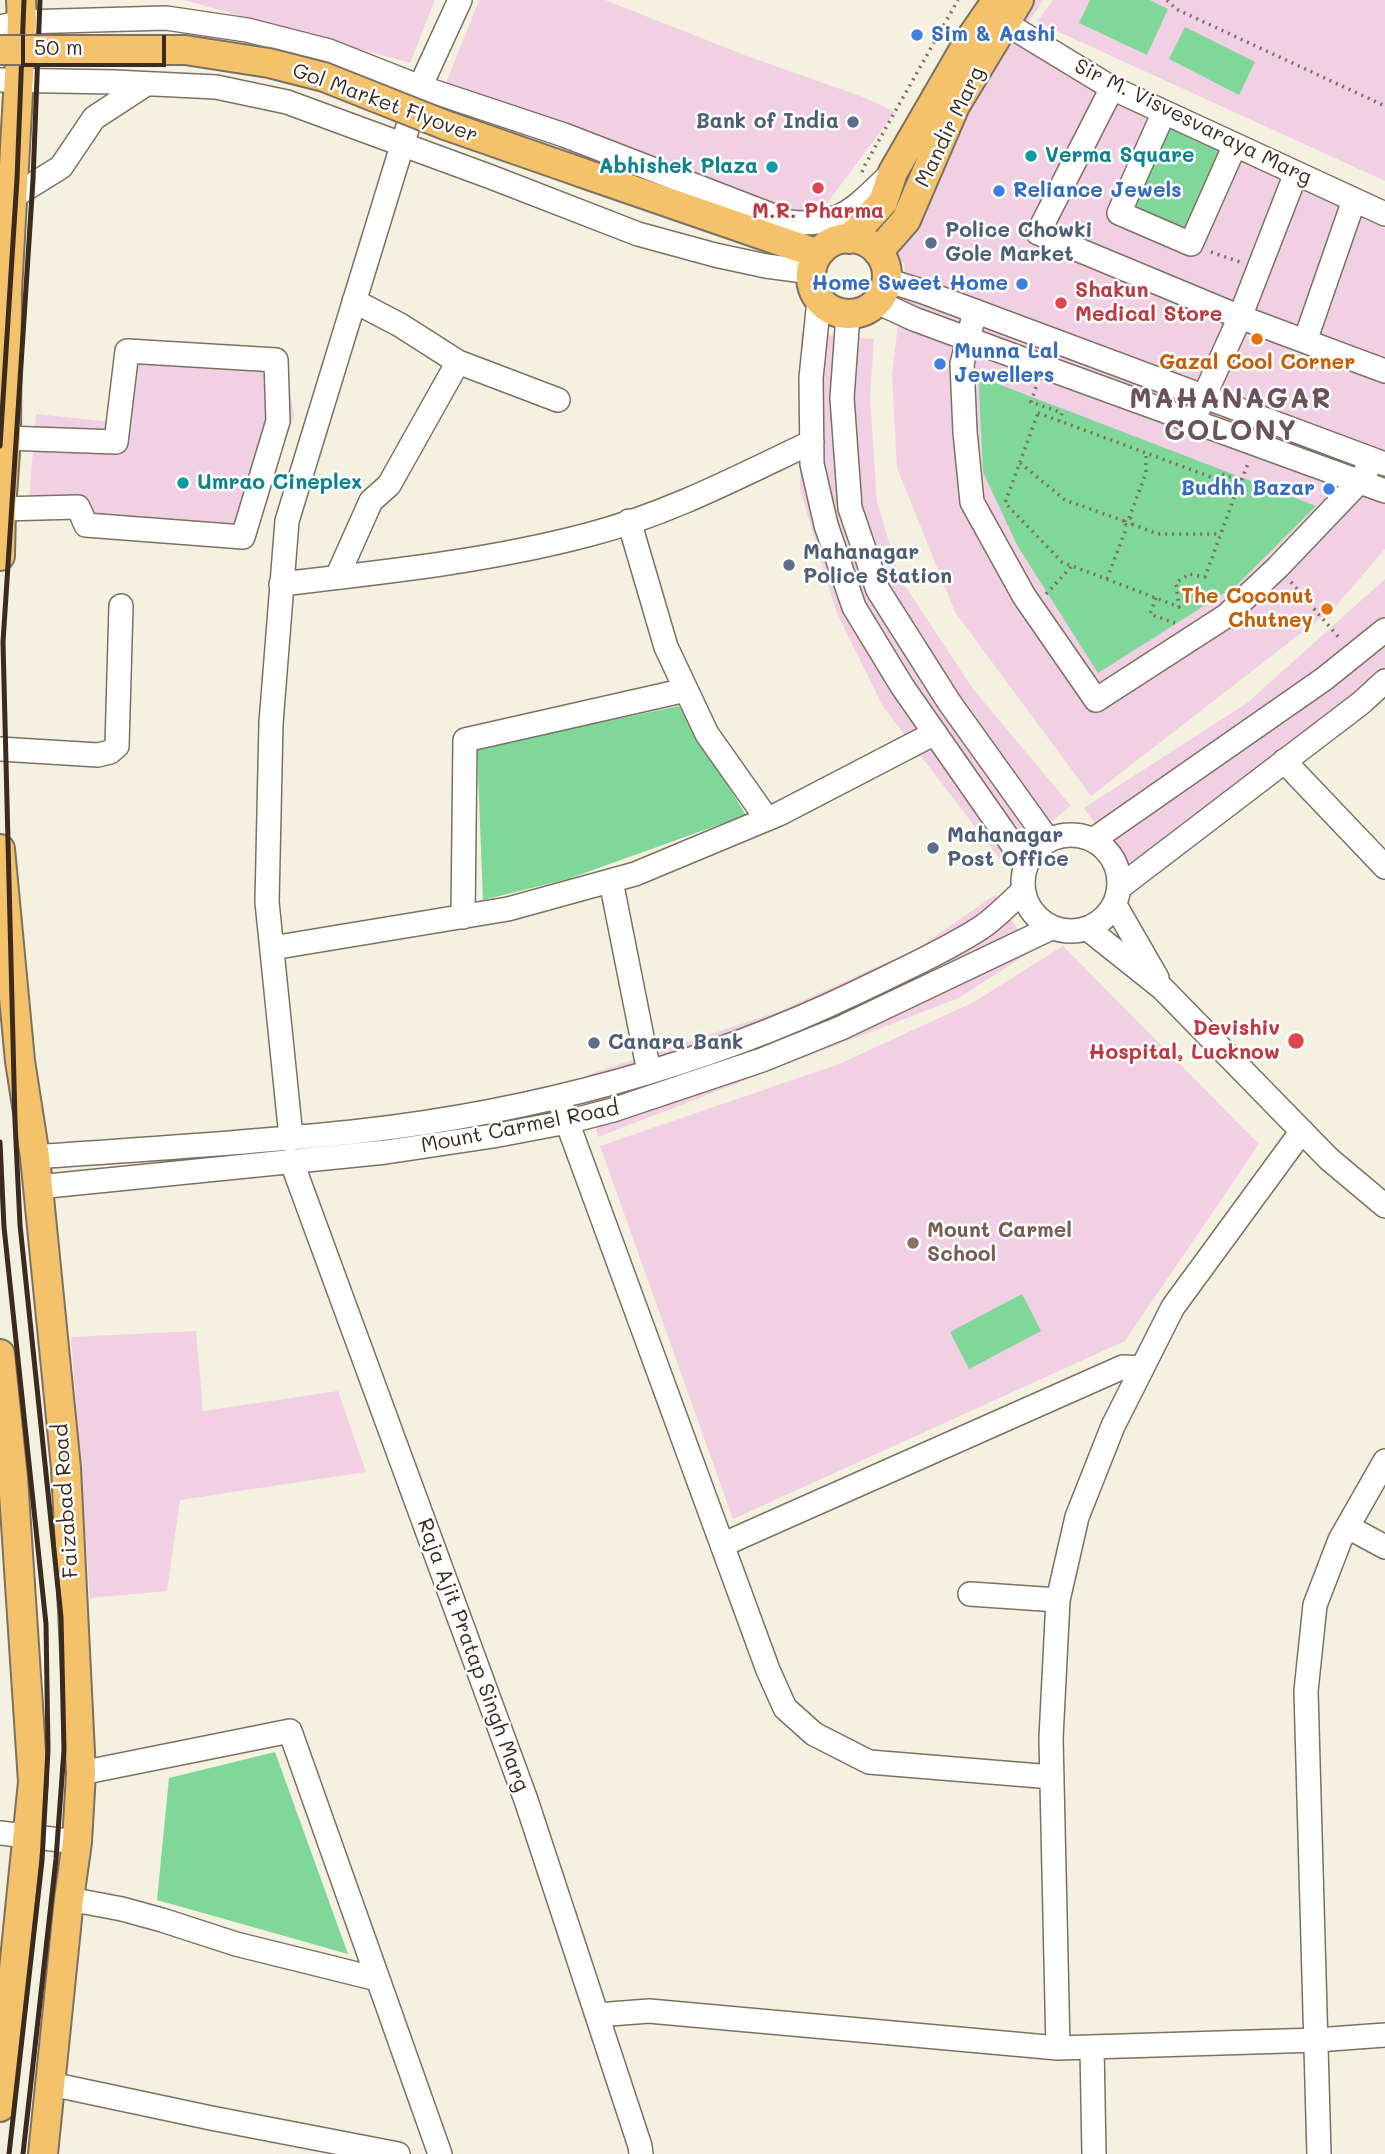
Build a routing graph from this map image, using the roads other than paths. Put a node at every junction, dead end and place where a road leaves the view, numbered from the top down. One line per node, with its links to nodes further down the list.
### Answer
1 (460, 0): 7 (street)
2 (1007, 8): 8 (street, Sir M. Visvesvaraya Marg); 12 (main road); 18 (main road, Mandir Marg)
3 (14, 16): 5 (main road); 7 (street)
4 (0, 50): 19 (main road, Gol Market Flyover, bridge)
5 (9, 81): 6 (street); 14 (main road)
6 (146, 83): 10 (street); 14 (street)
7 (421, 88): 10 (street); 12 (street)
8 (1112, 88): 9 (street, Sir M. Visvesvaraya Marg); 26 (street)
9 (1164, 112): 11 (street, Sir M. Visvesvaraya Marg); 11 (street)
10 (402, 144): 19 (street); 23 (street)
11 (1235, 145): 13 (street, Sir M. Visvesvaraya Marg)
12 (893, 172): 17 (main road)
13 (1296, 173): 15 (street, Sir M. Visvesvaraya Marg); 26 (street)
14 (6, 196): 21 (main road); 34 (main road)
15 (1354, 200): 16 (street, Sir M. Visvesvaraya Marg); 28 (street)
16 (1385, 214)
17 (849, 239): 18 (main road); 19 (main road)
18 (877, 252): 20 (main road)
19 (815, 263): 22 (main road)
20 (882, 291): 24 (street); 25 (main road); 27 (street)
21 (0, 298)
22 (819, 300): 25 (main road); 35 (street)
23 (354, 301): 29 (street); 41 (street)
24 (975, 311): 27 (street); 31 (street)
25 (848, 314): 54 (street)
26 (1240, 317): 28 (street); 31 (street)
27 (968, 338): 33 (street); 37 (street)
28 (1305, 341): 30 (street)
29 (458, 362): 32 (street); 44 (street)
30 (1385, 371)
31 (1203, 396): 33 (street); 36 (street)
32 (558, 400)
33 (1194, 421): 37 (street)
34 (6, 438): 39 (main road); 40 (street)
35 (812, 442): 42 (street); 50 (street)
36 (1379, 462): 37 (street)
37 (1359, 482): 38 (street)
38 (1385, 491)
39 (1, 509): 40 (street); 43 (main road)
40 (250, 513): 41 (street)
41 (287, 521): 45 (street)
42 (629, 521): 44 (street); 49 (street)
43 (0, 556)
44 (337, 578): 45 (street)
45 (281, 584): 65 (street)
46 (121, 606): 51 (street)
47 (1385, 630): 55 (street)
48 (1385, 681): 52 (street)
49 (686, 690): 53 (street); 62 (street)
50 (935, 733): 53 (street); 57 (street)
51 (0, 749)
52 (1284, 761): 58 (street); 61 (street)
53 (767, 819): 59 (street)
54 (1048, 840): 55 (street); 57 (street)
55 (1093, 840): 61 (street)
56 (0, 849): 72 (main road, Faizabad Road)
57 (1026, 864): 60 (street)
58 (1385, 867)
59 (611, 881): 62 (street); 67 (street)
60 (1023, 891): 63 (street); 67 (street)
61 (1117, 896): 64 (street); 66 (street)
62 (463, 917): 65 (street)
63 (1051, 928): 64 (street); 69 (street, Mount Carmel Road)
64 (1088, 929): 66 (street)
65 (272, 948): 71 (street)
66 (1162, 988): 70 (street)
67 (649, 1072): 68 (street)
68 (557, 1096): 69 (street); 71 (street)
69 (567, 1122): 73 (street, Mount Carmel Road); 80 (street)
70 (1301, 1131): 75 (street); 77 (street)
71 (291, 1137): 72 (street)
72 (35, 1157): 74 (main road, Faizabad Road)
73 (292, 1160): 74 (street, Mount Carmel Road); 90 (street, Raja Ajit Pratap Singh Marg)
74 (38, 1187): 84 (main road, Faizabad Road)
75 (1385, 1206)
76 (0, 1354): 86 (main road)
77 (1142, 1368): 80 (street); 83 (street)
78 (1385, 1461): 79 (street)
79 (1348, 1527): 81 (street); 92 (street)
80 (722, 1545): 85 (street)
81 (1385, 1547)
82 (970, 1594): 83 (street)
83 (1058, 1600): 85 (street)
84 (81, 1773): 87 (main road, Faizabad Road); 89 (street)
85 (1052, 1777): 94 (street)
86 (14, 1834): 87 (street); 96 (main road)
87 (77, 1842): 88 (main road, Faizabad Road)
88 (69, 1899): 89 (street); 95 (main road, Faizabad Road)
89 (377, 1979): 99 (street)
90 (597, 2015): 94 (street); 100 (street, Raja Ajit Pratap Singh Marg)
91 (1385, 2035): 92 (street)
92 (1317, 2040): 93 (street); 102 (street)
93 (1092, 2047): 94 (street); 101 (street)
94 (1058, 2048)
95 (51, 2084): 97 (main road, Faizabad Road); 98 (street)
96 (0, 2107)
97 (43, 2154)
98 (398, 2154)
99 (440, 2154)
100 (641, 2154)
101 (1094, 2154)
102 (1319, 2154)

